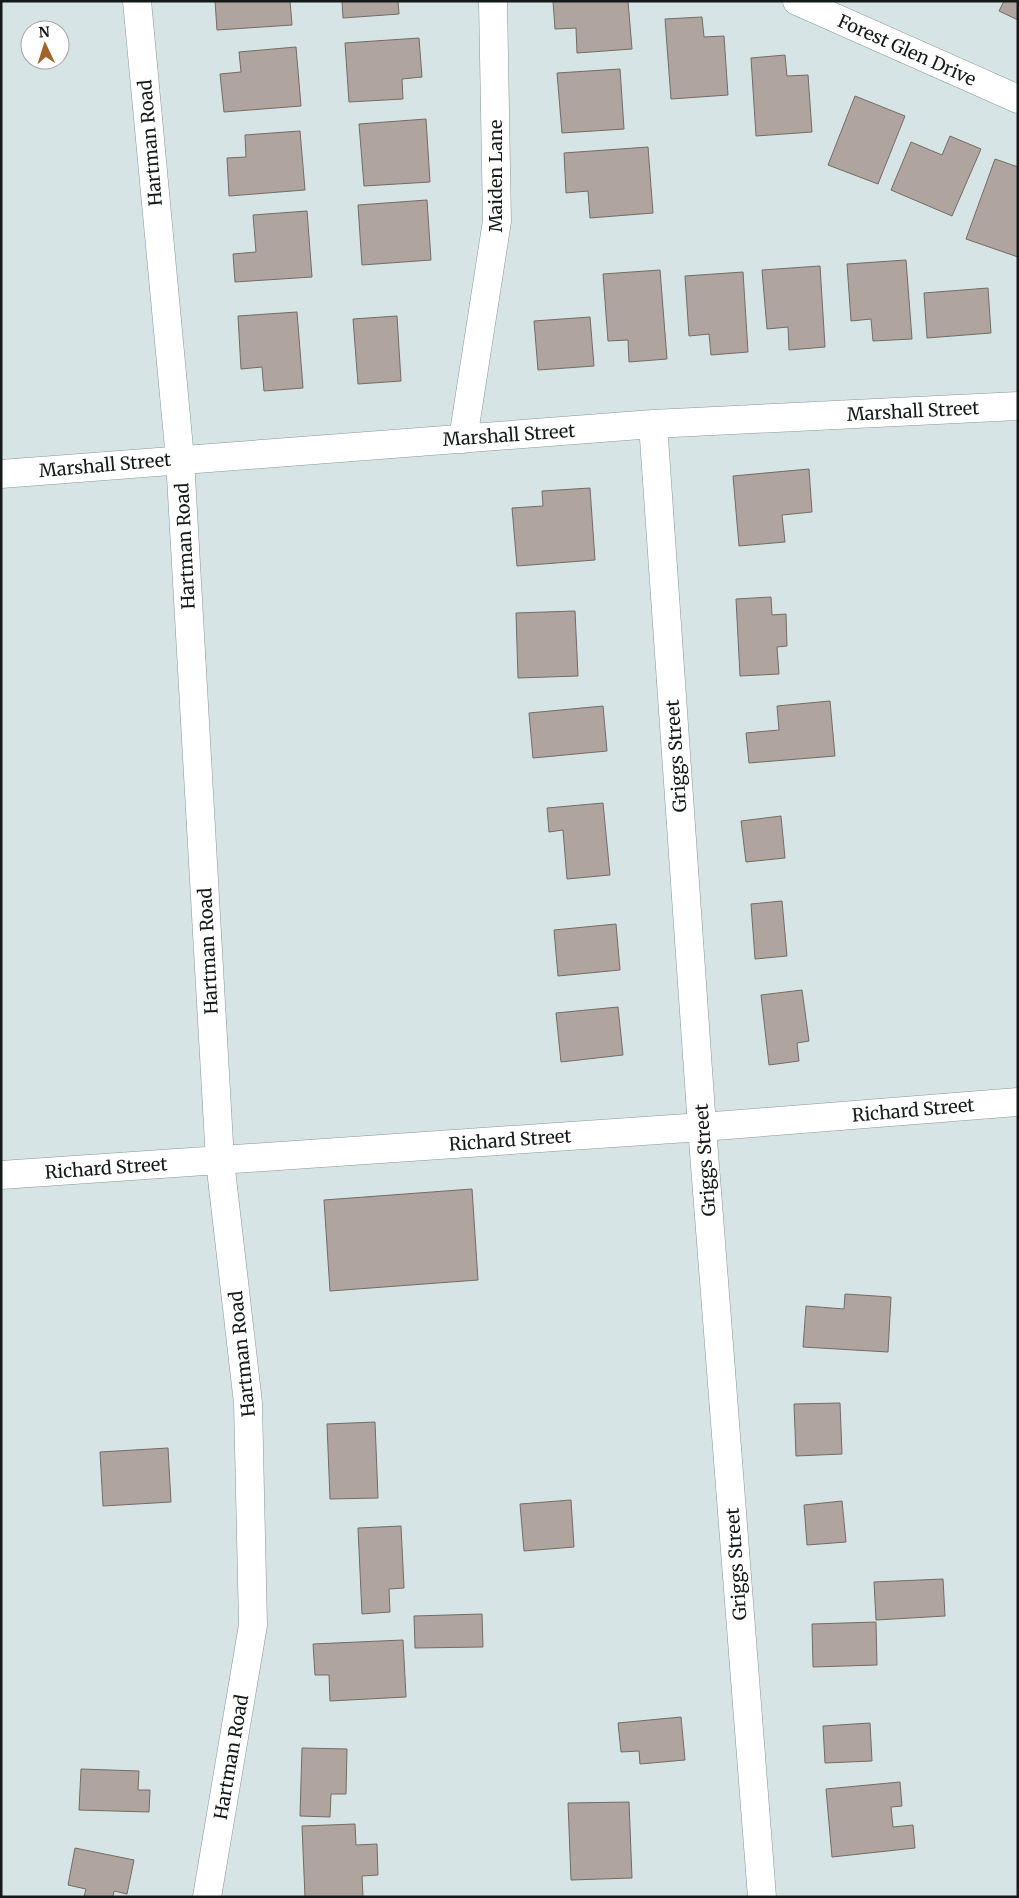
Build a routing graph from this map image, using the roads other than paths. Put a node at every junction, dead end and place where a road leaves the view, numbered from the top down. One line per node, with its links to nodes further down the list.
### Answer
1 (137, 1): 8 (street, Hartman Road)
2 (493, 1): 7 (street, Maiden Lane)
3 (797, 1): 4 (street, Forest Glen Drive)
4 (1018, 99)
5 (1018, 406): 6 (street, Marshall Street)
6 (653, 424): 7 (street, Marshall Street); 11 (street, Griggs Street)
7 (463, 439): 8 (street, Marshall Street)
8 (180, 459): 9 (street, Marshall Street); 12 (street, Hartman Road)
9 (1, 474)
10 (1018, 1102): 11 (street, Richard Street)
11 (702, 1127): 12 (street, Richard Street); 15 (street, Griggs Street)
12 (220, 1161): 13 (street, Richard Street); 14 (street, Hartman Road)
13 (1, 1176)
14 (208, 1897)
15 (762, 1897)

